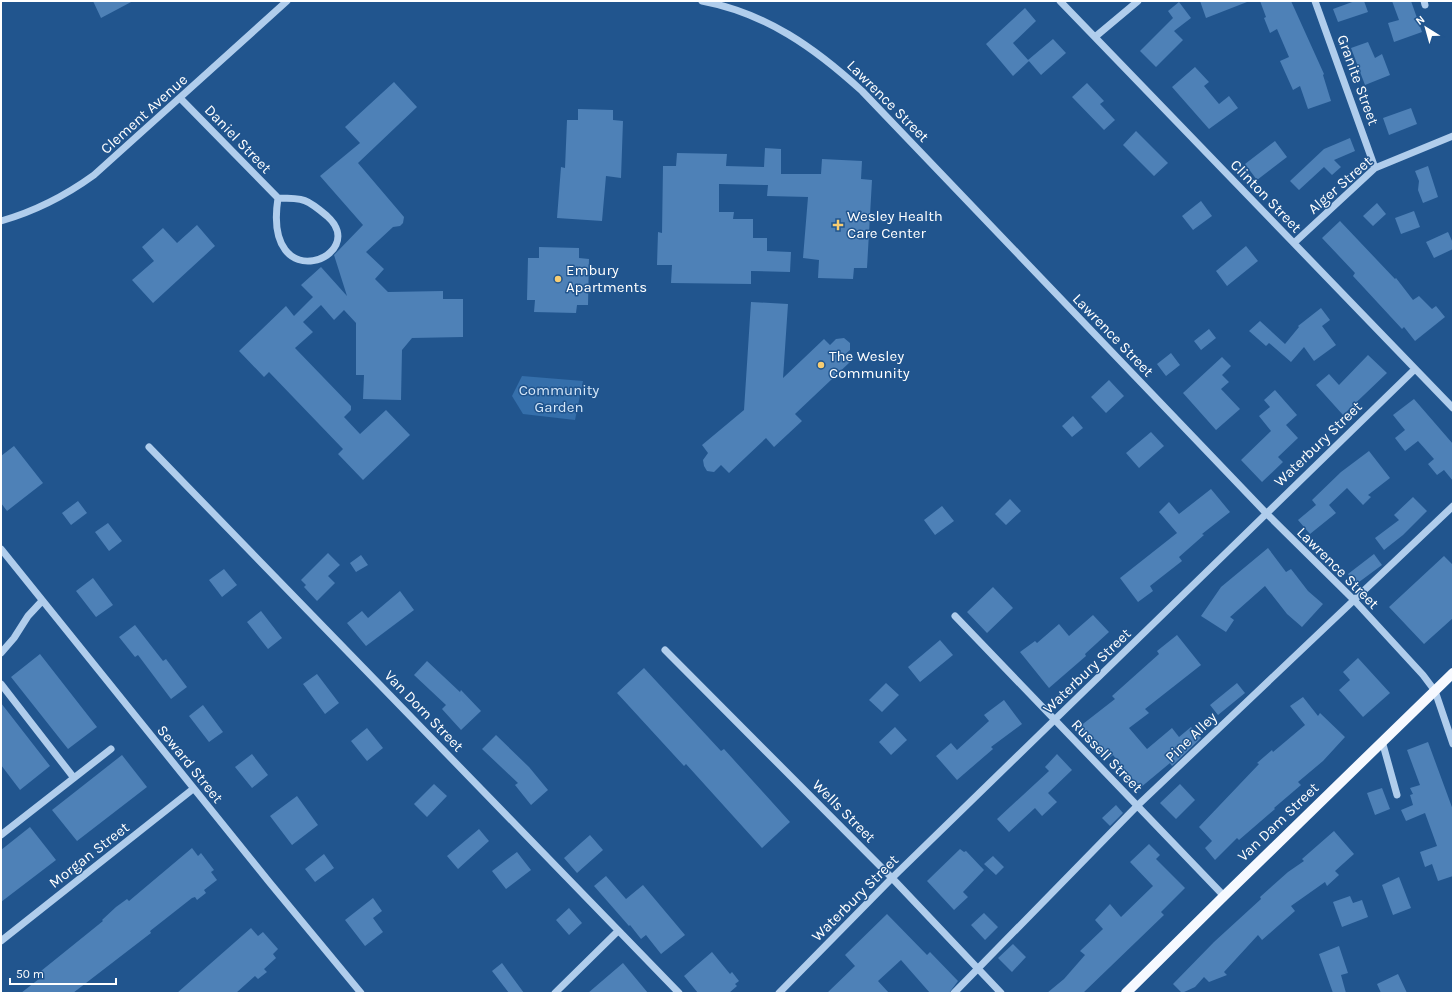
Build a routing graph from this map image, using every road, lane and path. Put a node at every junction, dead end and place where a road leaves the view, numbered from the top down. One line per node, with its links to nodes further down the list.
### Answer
1 (287, 1): 7 (street, Clement Avenue)
2 (702, 1): 17 (street, Lawrence Street)
3 (1060, 1): 6 (street, Clinton Street)
4 (1138, 1): 6 (street)
5 (1315, 1): 9 (street, Granite Street)
6 (1095, 37): 12 (street, Clinton Street)
7 (181, 99): 10 (street, Daniel Street); 11 (street, Clement Avenue)
8 (1453, 136): 9 (street, Alger Street)
9 (1375, 168): 12 (street, Alger Street)
10 (278, 198): 10 (street)
11 (1, 221)
12 (1294, 243): 13 (street, Clinton Street)
13 (1415, 369): 14 (street, Clinton Street); 17 (street, Waterbury Street)
14 (1453, 408)
15 (149, 447): 38 (street, Van Dorn Street)
16 (1453, 506): 19 (street, Pine Alley)
17 (1266, 513): 19 (street, Lawrence Street); 27 (street, Waterbury Street)
18 (1, 549): 20 (street, Seward Street)
19 (1354, 600): 26 (street, Lawrence Street); 34 (street, Pine Alley)
20 (42, 601): 23 (street); 32 (street, Seward Street)
21 (955, 616): 27 (street, Russell Street)
22 (665, 650): 36 (street, Wells Street)
23 (1, 653)
24 (1453, 674): 26 (main road, Van Dam Street)
25 (1, 684): 31 (street)
26 (1435, 691): 28 (main road, Van Dam Street); 29 (street, Lawrence Street)
27 (1054, 721): 34 (street, Russell Street); 36 (street, Waterbury Street)
28 (1382, 741): 33 (street); 37 (main road, Van Dam Street)
29 (1453, 744)
30 (111, 749): 31 (street)
31 (74, 778): 35 (street)
32 (194, 789): 39 (street, Morgan Street); 41 (street, Seward Street)
33 (1397, 795)
34 (1137, 806): 37 (street, Russell Street); 40 (street, Pine Alley)
35 (1, 835)
36 (892, 878): 40 (street, Wells Street); 44 (street, Waterbury Street)
37 (1224, 896): 47 (main road, Van Dam Street)
38 (618, 931): 42 (street); 43 (street, Van Dorn Street)
39 (1, 941)
40 (978, 968): 45 (street, Pine Alley); 46 (street, Wells Street)
41 (361, 993)
42 (555, 993)
43 (679, 993)
44 (779, 993)
45 (954, 993)
46 (1002, 993)
47 (1126, 993)

